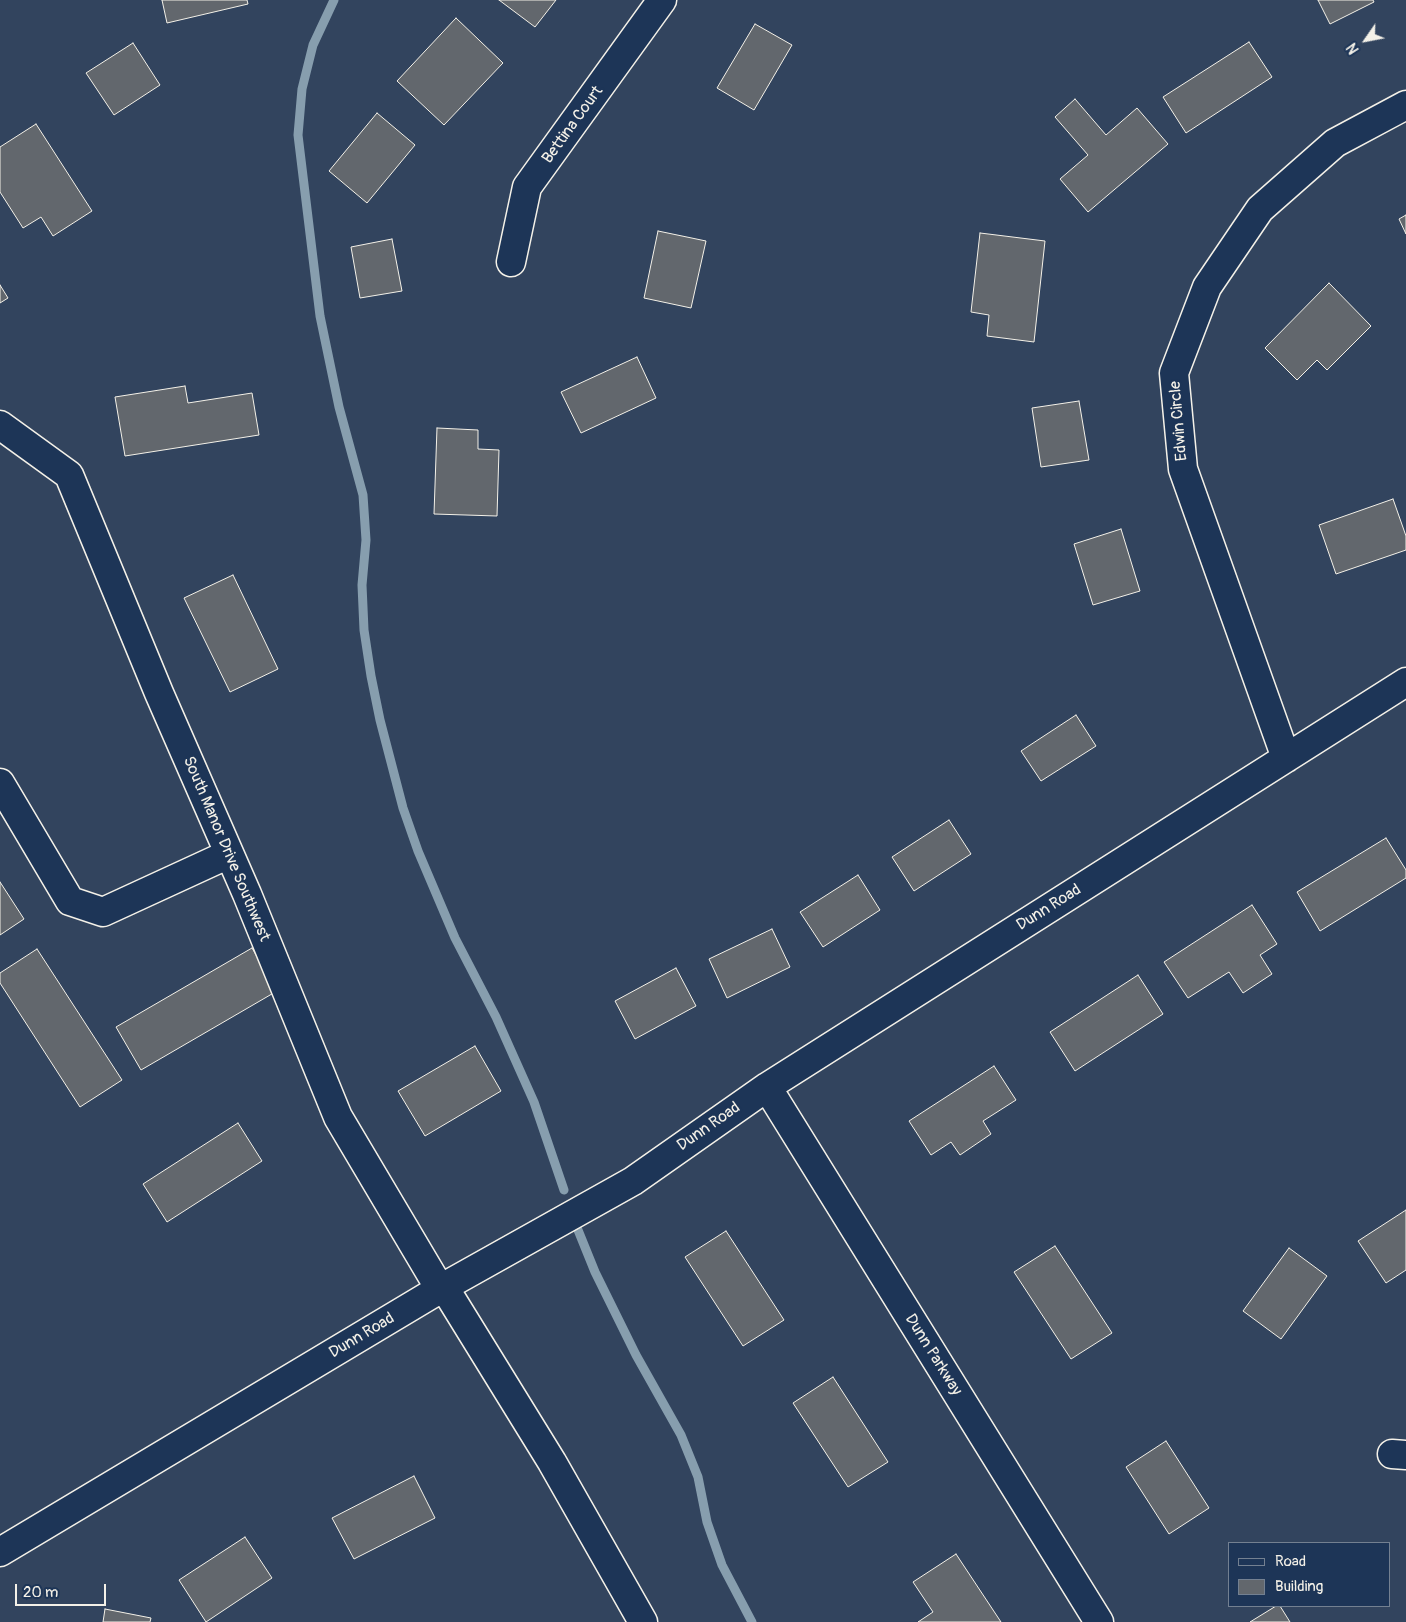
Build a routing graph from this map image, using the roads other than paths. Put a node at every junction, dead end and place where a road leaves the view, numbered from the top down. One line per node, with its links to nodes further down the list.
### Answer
1 (662, 0): 3 (street, Bettina Court)
2 (1406, 105): 6 (street, Edwin Circle)
3 (511, 262)
4 (0, 425): 8 (street, South Manor Drive Southwest)
5 (1406, 682): 6 (street, Dunn Road)
6 (1286, 758): 9 (street, Dunn Road)
7 (0, 783): 8 (street)
8 (229, 854): 10 (street, South Manor Drive Southwest)
9 (767, 1087): 10 (street, Dunn Road); 13 (street, Dunn Parkway)
10 (442, 1288): 11 (street, Dunn Road); 12 (street, South Manor Drive Southwest)
11 (0, 1552)
12 (643, 1622)
13 (1099, 1622)

